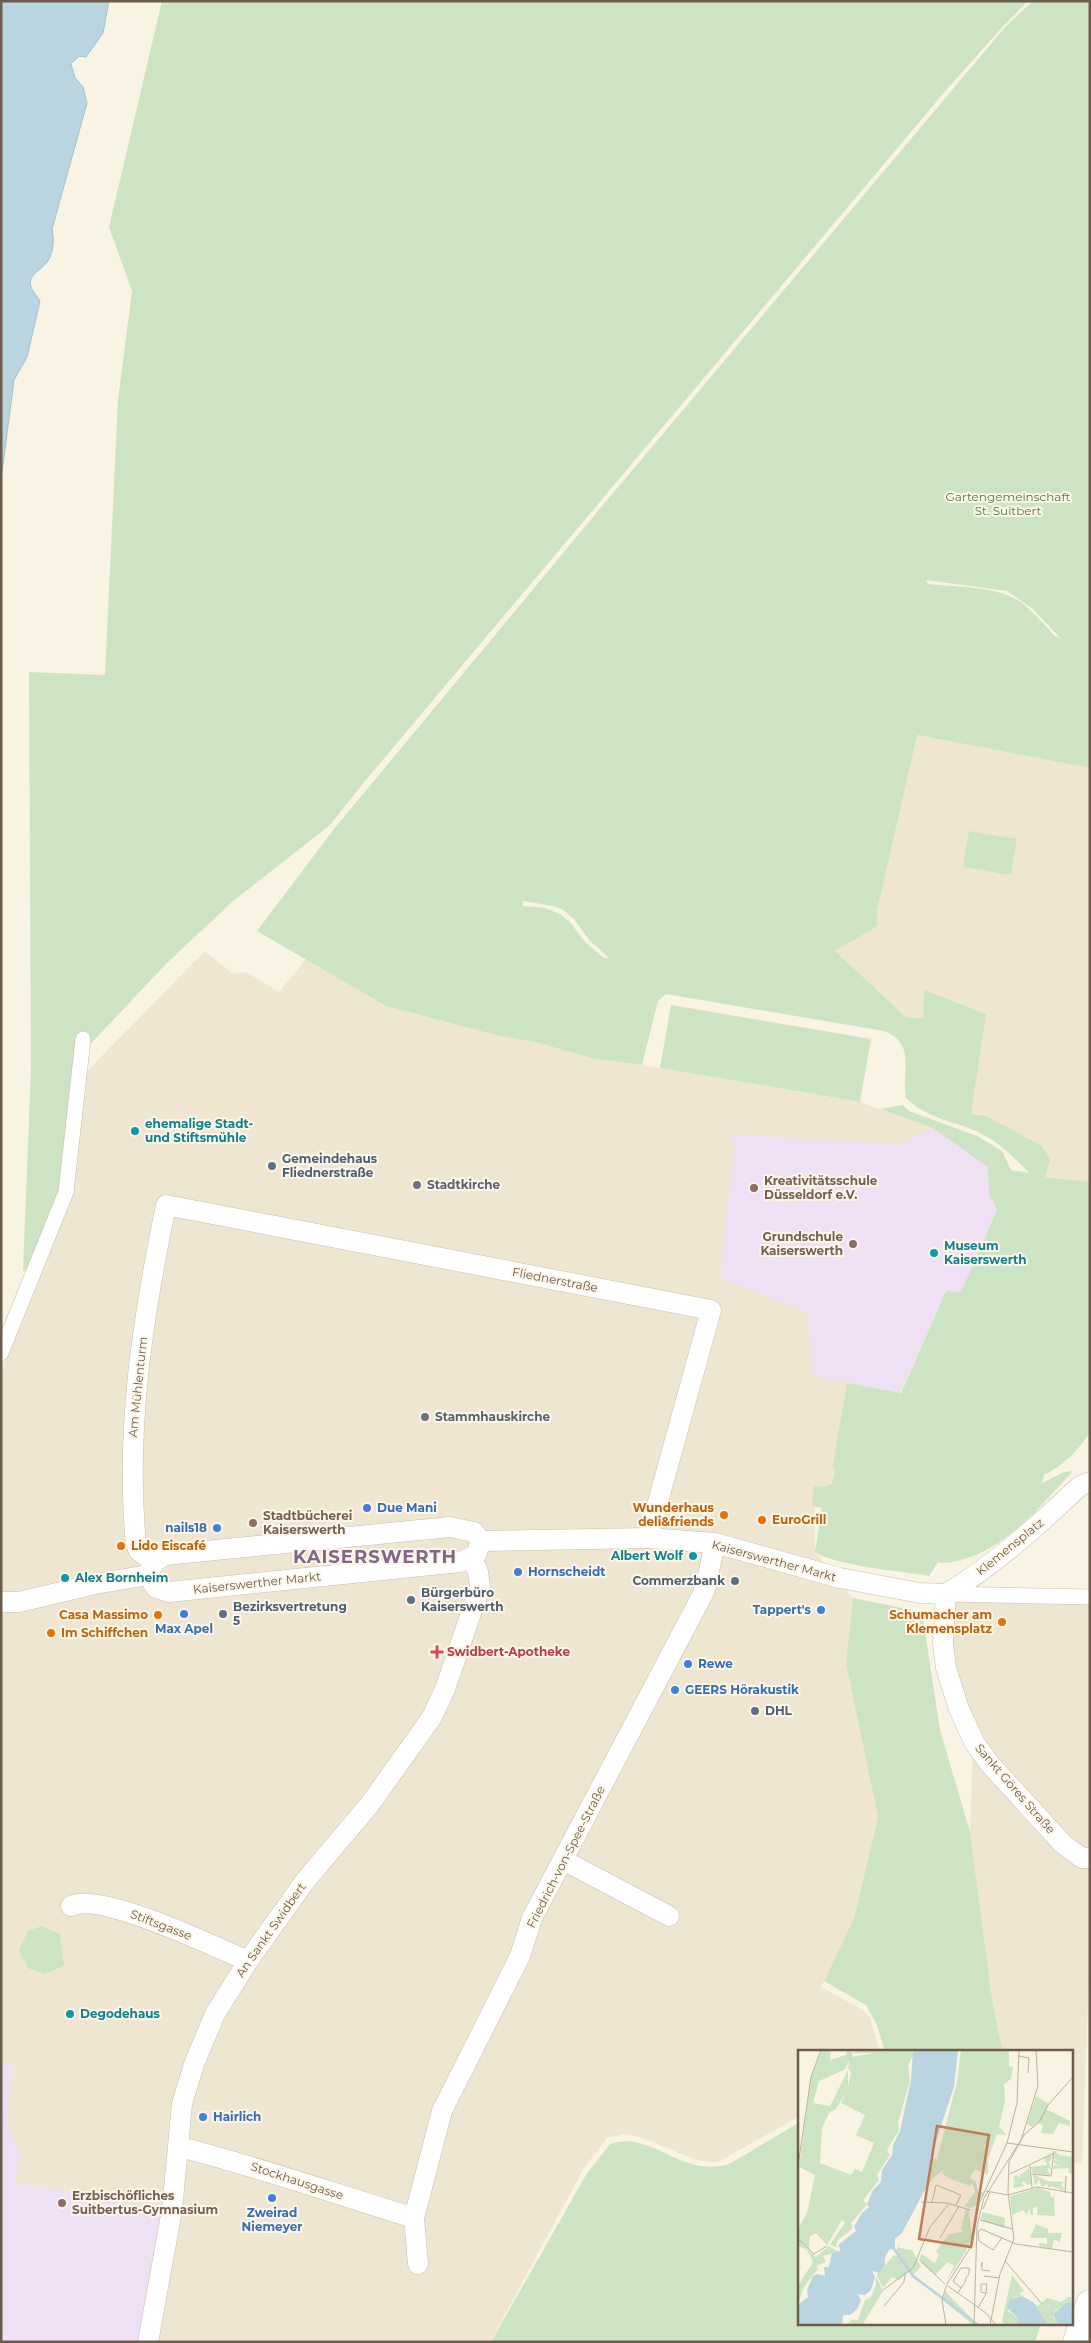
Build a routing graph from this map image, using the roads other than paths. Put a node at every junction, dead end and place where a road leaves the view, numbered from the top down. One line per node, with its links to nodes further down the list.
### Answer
1 (83, 1039): 3 (street)
2 (166, 1205): 5 (street, Fliednerstraße); 8 (street, Am Mühlenturm)
3 (1, 1353)
4 (1090, 1482): 9 (street, Klemensplatz)
5 (648, 1538): 6 (street, Kaiserswerther Markt); 7 (street, Kaiserswerther Markt)
6 (715, 1543): 9 (street, Kaiserswerther Markt); 13 (street, Friedrich-von-Spee-Straße)
7 (476, 1549): 8 (street, Kaiserswerther Markt); 8 (street); 16 (street, An Sankt Swidbert)
8 (151, 1569): 11 (street)
9 (946, 1594): 10 (street, Klemensplatz); 12 (street, Sankt Göres Straße)
10 (1090, 1597)
11 (1, 1602)
12 (1086, 1858)
13 (563, 1860): 15 (street); 18 (street, Friedrich-von-Spee-Straße)
14 (71, 1906): 16 (street, Stiftsgasse)
15 (669, 1916)
16 (248, 1960): 17 (street, An Sankt Swidbert)
17 (180, 2147): 18 (street, Stockhausgasse); 21 (street, An Sankt Swidbert)
18 (414, 2218): 19 (street, Friedrich-von-Spee-Straße)
19 (418, 2264)
20 (1090, 2304): 22 (main road)
21 (148, 2342)
22 (1077, 2342)

